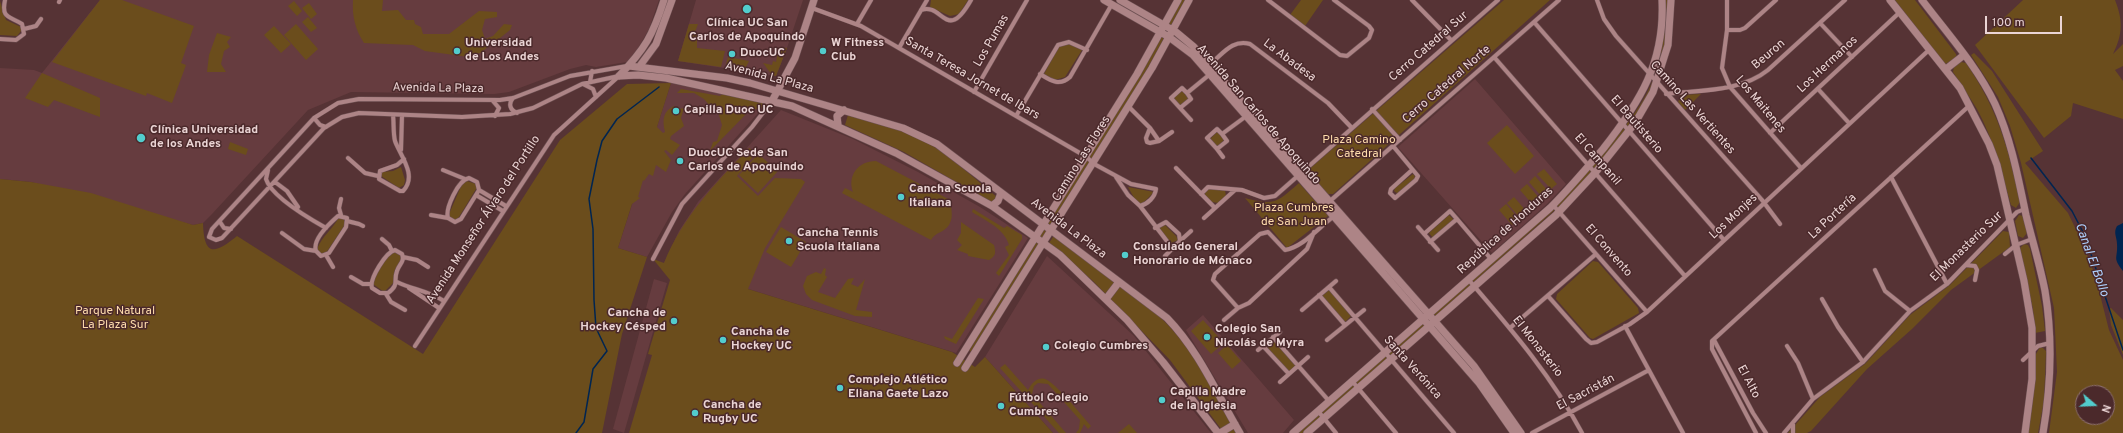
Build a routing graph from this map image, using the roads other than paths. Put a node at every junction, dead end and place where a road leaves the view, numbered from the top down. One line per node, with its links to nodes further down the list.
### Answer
1 (5, 0): 34 (street)
2 (664, 0): 48 (street, Avenida Monseñor Álvaro del Portillo)
3 (672, 0): 49 (street)
4 (814, 0): 27 (street)
5 (871, 0): 33 (street)
6 (927, 0): 28 (street)
7 (971, 0): 28 (street)
8 (1027, 0): 63 (street, Los Pumas)
9 (1104, 0): 26 (street, Avenida San Carlos de Apoquindo)
10 (1120, 0): 35 (street, Avenida San Carlos de Apoquindo)
11 (1178, 0): 35 (street, Camino Las Flores)
12 (1189, 0): 36 (street, Camino Las Flores)
13 (1268, 0): 14 (street)
14 (1334, 0)
15 (1412, 0): 40 (street)
16 (1498, 0): 40 (street, Cerro Catedral Sur)
17 (1558, 0): 31 (street, Cerro Catedral Norte)
18 (1597, 0): 56 (street, Camino Las Vertientes)
19 (1662, 0): 56 (street, República de Honduras)
20 (1671, 0): 58 (street, República de Honduras)
21 (1728, 0): 37 (street, Los Maitenes)
22 (1776, 0): 37 (street)
23 (1845, 0): 32 (street, Beuron)
24 (1890, 0): 29 (street)
25 (1922, 0): 44 (street)
26 (1112, 4): 35 (street, Avenida San Carlos de Apoquindo); 43 (street)
27 (812, 8): 33 (street, Santa Teresa Jornet de Ibars); 62 (street)
28 (921, 10): 41 (street)
29 (1900, 12): 42 (street); 46 (street, Los Hermanos)
30 (41, 19): 34 (street)
31 (1534, 22): 45 (street, Cerro Catedral Norte); 84 (street, El Bautisterio)
32 (1820, 23): 46 (street); 60 (street, Beuron)
33 (857, 24): 41 (street, Santa Teresa Jornet de Ibars)
34 (24, 29): 39 (street)
35 (1162, 29): 36 (street, Avenida San Carlos de Apoquindo); 38 (street, Avenida San Carlos de Apoquindo); 98 (street, Camino Las Flores)
36 (1173, 30): 38 (street, Camino Las Flores); 47 (street, Avenida San Carlos de Apoquindo)
37 (1727, 30): 60 (street, Los Maitenes)
38 (1169, 37): 54 (street, Avenida San Carlos de Apoquindo); 71 (street, Camino Las Flores)
39 (0, 39)
40 (1451, 40): 73 (street, Cerro Catedral Sur)
41 (899, 48): 63 (street, Santa Teresa Jornet de Ibars)
42 (1930, 49): 50 (street); 83 (street, Los Monjes)
43 (1087, 50): 52 (street); 52 (street)
44 (1964, 55): 50 (street); 131 (street)
45 (1494, 57): 93 (street, Cerro Catedral Norte); 103 (street, El Campanil)
46 (1852, 57): 61 (street, Los Hermanos)
47 (1210, 64): 87 (street, La Abadesa); 110 (street, Avenida San Carlos de Apoquindo)
48 (629, 66): 49 (street, Avenida La Plaza); 51 (street, Avenida La Plaza); 55 (street, Avenida Monseñor Álvaro del Portillo)
49 (640, 66): 53 (street); 62 (street, Avenida La Plaza)
50 (1946, 69): 70 (street)
51 (592, 71): 57 (street); 67 (street, Avenida La Plaza)
52 (1040, 74): 79 (street)
53 (632, 75): 55 (street, Avenida La Plaza); 69 (street, Avenida La Plaza)
54 (1210, 75): 64 (street); 80 (street, Avenida San Carlos de Apoquindo)
55 (619, 76): 57 (street, Avenida La Plaza); 66 (street, Avenida Monseñor Álvaro del Portillo)
56 (1650, 76): 58 (street, Camino Las Vertientes); 84 (street, República de Honduras)
57 (590, 82): 59 (street, Avenida La Plaza)
58 (1657, 83): 65 (street, Camino Las Vertientes); 89 (street, República de Honduras)
59 (582, 84): 66 (street); 75 (street, Avenida La Plaza)
60 (1730, 86): 65 (street, Beuron); 91 (street, Los Maitenes)
61 (1818, 89): 83 (street); 91 (street, Los Hermanos)
62 (779, 91): 69 (street); 74 (street, Avenida La Plaza)
63 (974, 92): 79 (street, Santa Teresa Jornet de Ibars)
64 (1187, 93): 72 (street); 72 (street)
65 (1666, 94): 124 (street, Camino Las Vertientes)
66 (596, 97): 126 (street, Avenida Monseñor Álvaro del Portillo)
67 (513, 98): 68 (street, Avenida La Plaza); 75 (street)
68 (493, 101): 78 (street); 81 (street, Avenida La Plaza)
69 (772, 101): 85 (street, Avenida La Plaza); 174 (street)
70 (1970, 105): 113 (street, La Portería); 140 (street)
71 (1128, 106): 88 (street); 102 (street, Camino Las Flores)
72 (1180, 108): 82 (street)
73 (1372, 109): 87 (street, Cerro Catedral Sur); 93 (street)
74 (844, 110): 85 (street); 119 (street, Avenida La Plaza)
75 (517, 113): 78 (street, Avenida La Plaza)
76 (394, 115): 77 (street, Avenida La Plaza); 86 (street, Avenida La Plaza); 97 (street)
77 (402, 116): 78 (street, Avenida La Plaza); 97 (street)
78 (495, 116)
79 (1016, 116): 98 (street, Santa Teresa Jornet de Ibars)
80 (1245, 117): 92 (street); 110 (street, Avenida San Carlos de Apoquindo)
81 (314, 118): 86 (street); 106 (street, Avenida La Plaza)
82 (1191, 120)
83 (1849, 123): 105 (street, Los Monjes)
84 (1622, 124): 89 (street, El Bautisterio); 103 (street, República de Honduras)
85 (838, 125): 127 (street, Avenida La Plaza)
86 (326, 127): 115 (street, Avenida La Plaza)
87 (1351, 127): 110 (street, Cerro Catedral Sur)
88 (1150, 128): 94 (street); 94 (street)
89 (1628, 131): 109 (street, República de Honduras); 157 (street, El Bautisterio)
90 (1172, 132): 94 (street)
91 (1770, 133): 105 (street, Los Maitenes)
92 (1222, 134): 96 (street); 96 (street)
93 (1400, 140): 95 (street, Cerro Catedral Norte)
94 (1159, 141)
95 (1392, 146): 108 (street); 123 (street, Cerro Catedral Norte)
96 (1217, 149): 99 (street)
97 (401, 150): 101 (street)
98 (1085, 156): 102 (street, Santa Teresa Jornet de Ibars); 143 (street, Camino Las Flores)
99 (1223, 157)
100 (348, 158): 111 (street)
101 (404, 159): 111 (street); 111 (street)
102 (1093, 162): 112 (street, Santa Teresa Jornet de Ibars); 150 (street, Camino Las Flores)
103 (1589, 166): 109 (street, El Campanil); 125 (street, República de Honduras)
104 (1176, 168): 120 (street)
105 (1801, 168): 124 (street, Los Monjes)
106 (268, 170): 116 (street); 142 (street, Avenida La Plaza)
107 (443, 170): 114 (street)
108 (1412, 170): 108 (street)
109 (1595, 173): 133 (street, República de Honduras); 180 (street, El Campanil)
110 (1300, 174): 118 (street, Cerro Catedral Sur); 123 (street, Avenida San Carlos de Apoquindo); 136 (street, Avenida San Carlos de Apoquindo)
111 (378, 176)
112 (1116, 177): 128 (street, Santa Teresa Jornet de Ibars); 128 (street, Santa Teresa Jornet de Ibars)
113 (1891, 177): 188 (street); 218 (street, La Portería)
114 (465, 179): 117 (street); 137 (street)
115 (275, 182): 116 (street, Avenida La Plaza); 130 (street)
116 (270, 187): 130 (street); 149 (street, Avenida La Plaza)
117 (479, 190): 121 (street); 126 (street)
118 (1235, 190): 120 (street, Cerro Catedral Sur); 129 (street)
119 (1000, 193): 127 (street); 143 (street, Avenida La Plaza)
120 (1201, 194): 129 (street)
121 (476, 195): 132 (street); 137 (street)
122 (341, 199): 134 (street)
123 (1330, 201): 205 (street, Avenida San Carlos de Apoquindo)
124 (1764, 203): 144 (street, Camino Las Vertientes); 157 (street, Los Monjes)
125 (1553, 204): 133 (street, El Convento); 175 (street, República de Honduras)
126 (506, 206): 132 (street, Avenida Monseñor Álvaro del Portillo)
127 (992, 206): 155 (street, Avenida La Plaza)
128 (1140, 206): 148 (street, Santa Teresa Jornet de Ibars)
129 (1215, 208): 138 (street)
130 (299, 209): 147 (street)
131 (2025, 209): 140 (street, El Monasterio Sur); 158 (street)
132 (503, 211): 197 (street, Avenida Monseñor Álvaro del Portillo)
133 (1559, 212): 168 (street, El Convento); 189 (street, República de Honduras)
134 (340, 215): 141 (street); 147 (street)
135 (432, 215): 137 (street)
136 (1332, 217): 152 (street); 207 (street, Avenida San Carlos de Apoquindo)
137 (448, 218)
138 (1204, 218)
139 (1457, 219): 154 (street); 161 (street); 175 (street)
140 (2010, 219): 162 (street); 176 (street, El Monasterio Sur)
141 (347, 221): 145 (street); 171 (street)
142 (220, 222): 149 (street); 149 (street, Avenida La Plaza)
143 (1044, 224): 150 (street, Avenida La Plaza); 155 (street, Camino Las Flores)
144 (1780, 224)
145 (363, 226)
146 (1418, 227): 154 (street)
147 (326, 228): 166 (street)
148 (1155, 228): 159 (street); 164 (street, Santa Teresa Jornet de Ibars)
149 (232, 229)
150 (1052, 230): 160 (street, Camino Las Flores); 186 (street, Avenida La Plaza)
151 (1191, 231): 159 (street)
152 (1314, 232): 163 (street); 170 (street)
153 (282, 233): 166 (street)
154 (1424, 234): 161 (street)
155 (1037, 237): 160 (street, Avenida La Plaza); 216 (street, Camino Las Flores)
156 (382, 239): 167 (street)
157 (1724, 240): 180 (street, Los Monjes)
158 (2032, 240): 162 (street); 219 (street)
159 (1180, 241): 164 (street)
160 (1044, 242): 195 (street, Avenida La Plaza); 220 (street, Camino Las Flores)
161 (1430, 242): 165 (street)
162 (2016, 245): 169 (street); 226 (street)
163 (1296, 248): 170 (street); 199 (street)
164 (1173, 249): 172 (street)
165 (1438, 250)
166 (316, 251): 171 (street)
167 (392, 251): 173 (street); 187 (street)
168 (1596, 254): 194 (street); 204 (street, El Convento)
169 (2005, 254)
170 (1302, 255): 199 (street)
171 (326, 256): 177 (street)
172 (1165, 256)
173 (403, 257): 178 (street); 185 (street)
174 (653, 259)
175 (1491, 259): 182 (street, República de Honduras)
176 (1966, 265): 183 (street); 188 (street, El Monasterio Sur)
177 (333, 267)
178 (428, 267)
179 (1875, 270): 203 (street)
180 (1685, 276): 204 (street, Los Monjes)
181 (351, 277): 187 (street)
182 (1468, 279): 189 (street, El Monasterio); 205 (street, República de Honduras)
183 (1975, 280)
184 (1336, 281): 190 (street)
185 (397, 282): 191 (street); 192 (street)
186 (1119, 282): 195 (street); 246 (street, Avenida La Plaza)
187 (371, 284): 192 (street)
188 (1947, 284): 203 (street, El Monasterio Sur)
189 (1474, 286): 209 (street, República de Honduras); 213 (street, El Monasterio)
190 (1329, 287): 193 (street); 206 (street, Santa Verónica)
191 (409, 288): 197 (street); 198 (street)
192 (386, 294): 200 (street)
193 (1319, 295): 201 (street); 210 (street)
194 (1548, 296): 212 (street, Los Monjes); 213 (street)
195 (1106, 299): 248 (street, Avenida La Plaza)
196 (1822, 299): 231 (street)
197 (444, 301): 198 (street, Avenida Monseñor Álvaro del Portillo)
198 (439, 308): 222 (street, Avenida Monseñor Álvaro del Portillo)
199 (1238, 308): 208 (street)
200 (405, 310)
201 (1302, 310)
202 (1364, 310): 206 (street)
203 (1910, 310): 231 (street, El Monasterio Sur)
204 (1647, 312): 212 (street, Los Monjes)
205 (1429, 314): 207 (street, República de Honduras); 209 (street, Avenida San Carlos de Apoquindo)
206 (1354, 318): 210 (street); 227 (street, Santa Verónica)
207 (1422, 319): 211 (street, Avenida San Carlos de Apoquindo); 227 (street, República de Honduras)
208 (1224, 320)
209 (1435, 321): 211 (street, República de Honduras); 256 (street, Avenida San Carlos de Apoquindo)
210 (1345, 325): 217 (street)
211 (1429, 326): 229 (street, República de Honduras); 255 (street, Avenida San Carlos de Apoquindo)
212 (1626, 326): 235 (street)
213 (1510, 328): 243 (street, El Monasterio)
214 (1280, 332): 215 (street)
215 (1273, 337): 223 (street); 233 (street)
216 (972, 339): 220 (street); 232 (street, Camino Las Flores)
217 (1328, 340)
218 (1714, 340): 221 (street, La Portería); 260 (street, El Alto)
219 (2050, 342): 226 (street); 264 (street)
220 (980, 344): 234 (street, Camino Las Flores)
221 (1711, 345): 259 (street, El Alto)
222 (415, 346)
223 (1263, 346): 225 (street); 236 (street)
224 (1787, 346): 240 (street)
225 (1258, 350)
226 (2033, 351): 230 (street); 263 (street)
227 (1384, 353): 229 (street, Santa Verónica); 237 (street, República de Honduras)
228 (1308, 357): 233 (street)
229 (1391, 360): 239 (street, República de Honduras); 254 (street, Santa Verónica)
230 (2023, 360)
231 (1863, 362): 240 (street, El Monasterio Sur)
232 (958, 363)
233 (1299, 365): 236 (street); 241 (street)
234 (965, 368)
235 (1649, 370): 243 (street, El Sacristán); 247 (street)
236 (1289, 374): 238 (street)
237 (1352, 381): 239 (street); 241 (street, República de Honduras)
238 (1280, 382)
239 (1358, 388): 244 (street, República de Honduras); 253 (street)
240 (1812, 399): 245 (street, El Monasterio Sur)
241 (1329, 401): 242 (street, República de Honduras)
242 (1318, 411): 244 (street); 250 (street, República de Honduras)
243 (1571, 412): 257 (street, El Sacristán); 258 (street, El Monasterio)
244 (1323, 419): 251 (street, República de Honduras); 252 (street)
245 (1793, 423): 261 (street, El Monasterio Sur); 262 (street)
246 (1235, 424): 248 (street); 249 (street, Avenida La Plaza)
247 (1681, 432)
248 (1219, 433)
249 (1240, 433)
250 (1294, 433)
251 (1307, 433)
252 (1336, 433)
253 (1396, 433)
254 (1454, 433)
255 (1514, 433)
256 (1521, 433)
257 (1532, 433)
258 (1582, 433)
259 (1756, 433)
260 (1766, 433)
261 (1784, 433)
262 (1793, 433)
263 (2025, 433)
264 (2043, 433)

